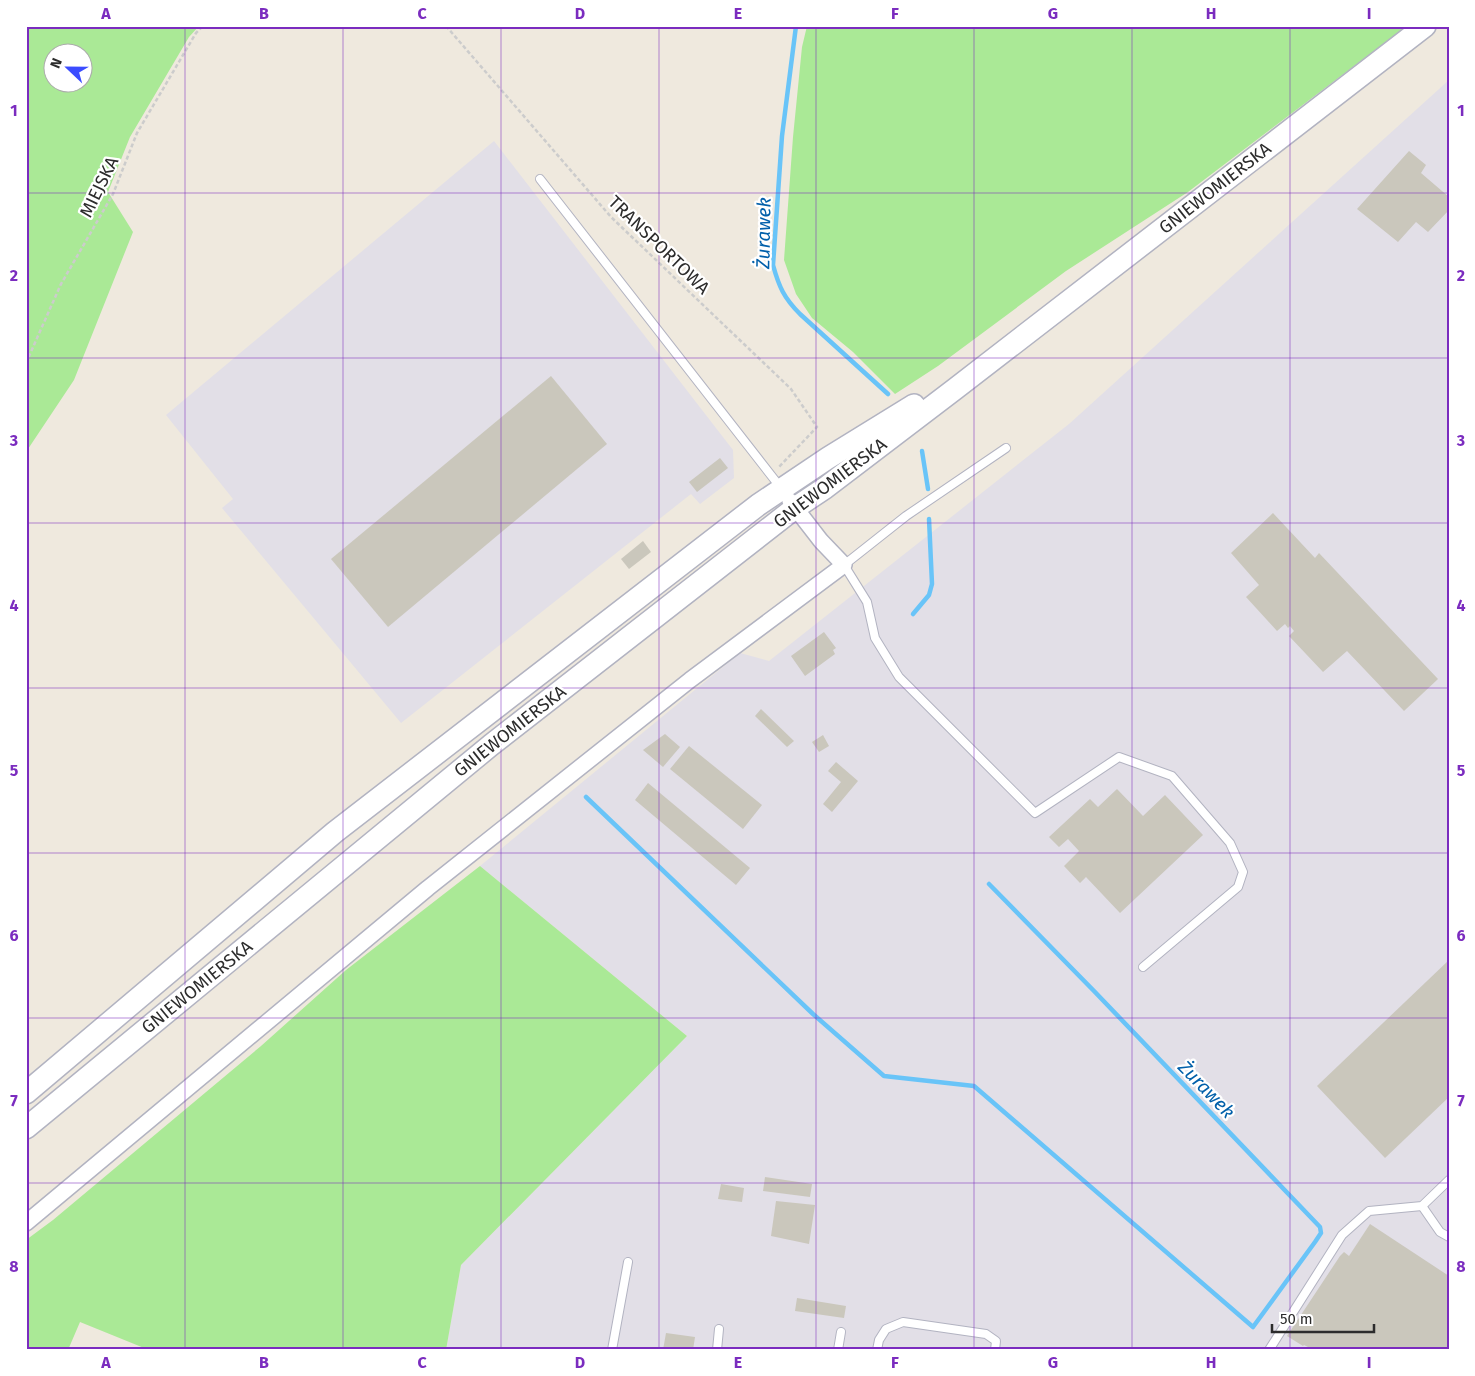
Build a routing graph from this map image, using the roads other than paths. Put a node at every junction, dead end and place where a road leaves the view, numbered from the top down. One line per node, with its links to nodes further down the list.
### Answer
1 (1425, 26): 3 (street, GNIEWOMIERSKA)
2 (540, 179): 5 (lane)
3 (1005, 349): 5 (street, GNIEWOMIERSKA); 6 (street, GNIEWOMIERSKA)
4 (1006, 448): 7 (lane)
5 (776, 481): 6 (street); 9 (street, GNIEWOMIERSKA)
6 (795, 508): 7 (street); 10 (street, GNIEWOMIERSKA)
7 (844, 565): 8 (lane); 13 (street)
8 (1143, 968)
9 (26, 1093)
10 (26, 1128)
11 (1449, 1180): 12 (lane)
12 (1422, 1206): 14 (lane); 23 (lane)
13 (26, 1222)
14 (1449, 1237)
15 (628, 1262): 18 (lane)
16 (719, 1329): 19 (lane)
17 (841, 1332): 20 (lane)
18 (612, 1350)
19 (717, 1350)
20 (838, 1350)
21 (877, 1350): 22 (lane)
22 (995, 1350)
23 (1269, 1350)

